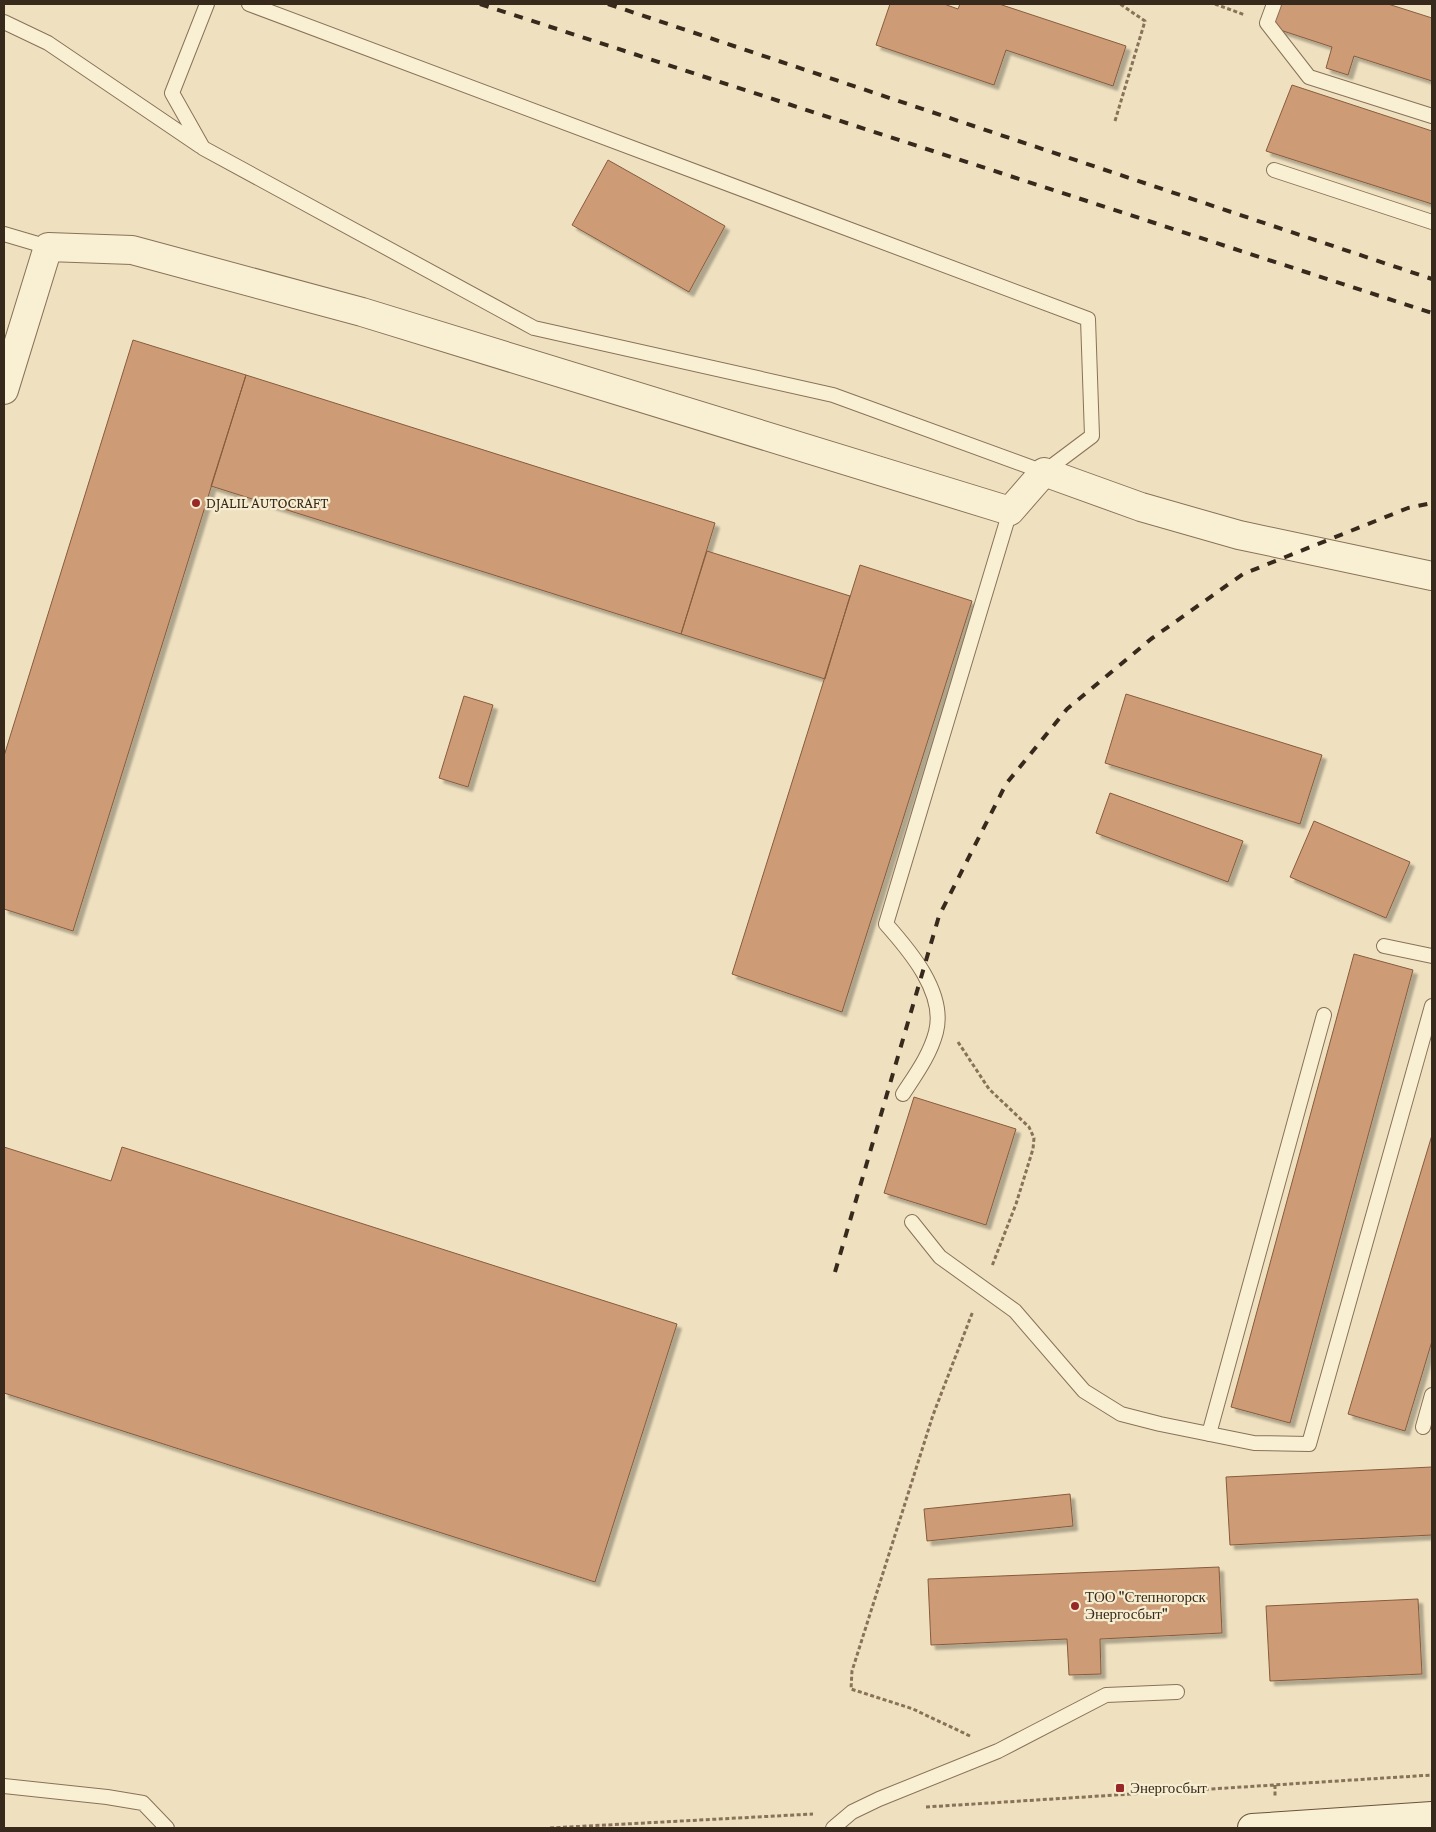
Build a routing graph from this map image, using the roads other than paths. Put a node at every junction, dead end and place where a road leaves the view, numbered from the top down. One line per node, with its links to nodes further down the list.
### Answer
1 (207, 4): 6 (lane)
2 (249, 4): 12 (lane)
3 (1274, 4): 5 (lane)
4 (4, 22): 6 (lane)
5 (1432, 116)
6 (203, 148): 12 (lane)
7 (1274, 170): 8 (lane)
8 (1432, 222)
9 (4, 234): 10 (lane)
10 (48, 247): 11 (street); 13 (street)
11 (4, 390)
12 (1044, 472): 13 (street); 14 (street)
13 (1010, 512): 19 (lane)
14 (1432, 576)
15 (1384, 946): 16 (lane)
16 (1432, 956)
17 (1432, 1006): 23 (lane)
18 (1324, 1015): 23 (lane)
19 (903, 1094)
20 (912, 1222): 23 (lane)
21 (1432, 1394): 22 (lane)
22 (1423, 1427)
23 (1209, 1434)
24 (1177, 1692): 28 (lane)
25 (4, 1786): 27 (lane)
26 (1432, 1816): 29 (street)
27 (167, 1828)
28 (832, 1828)
29 (1252, 1828)

